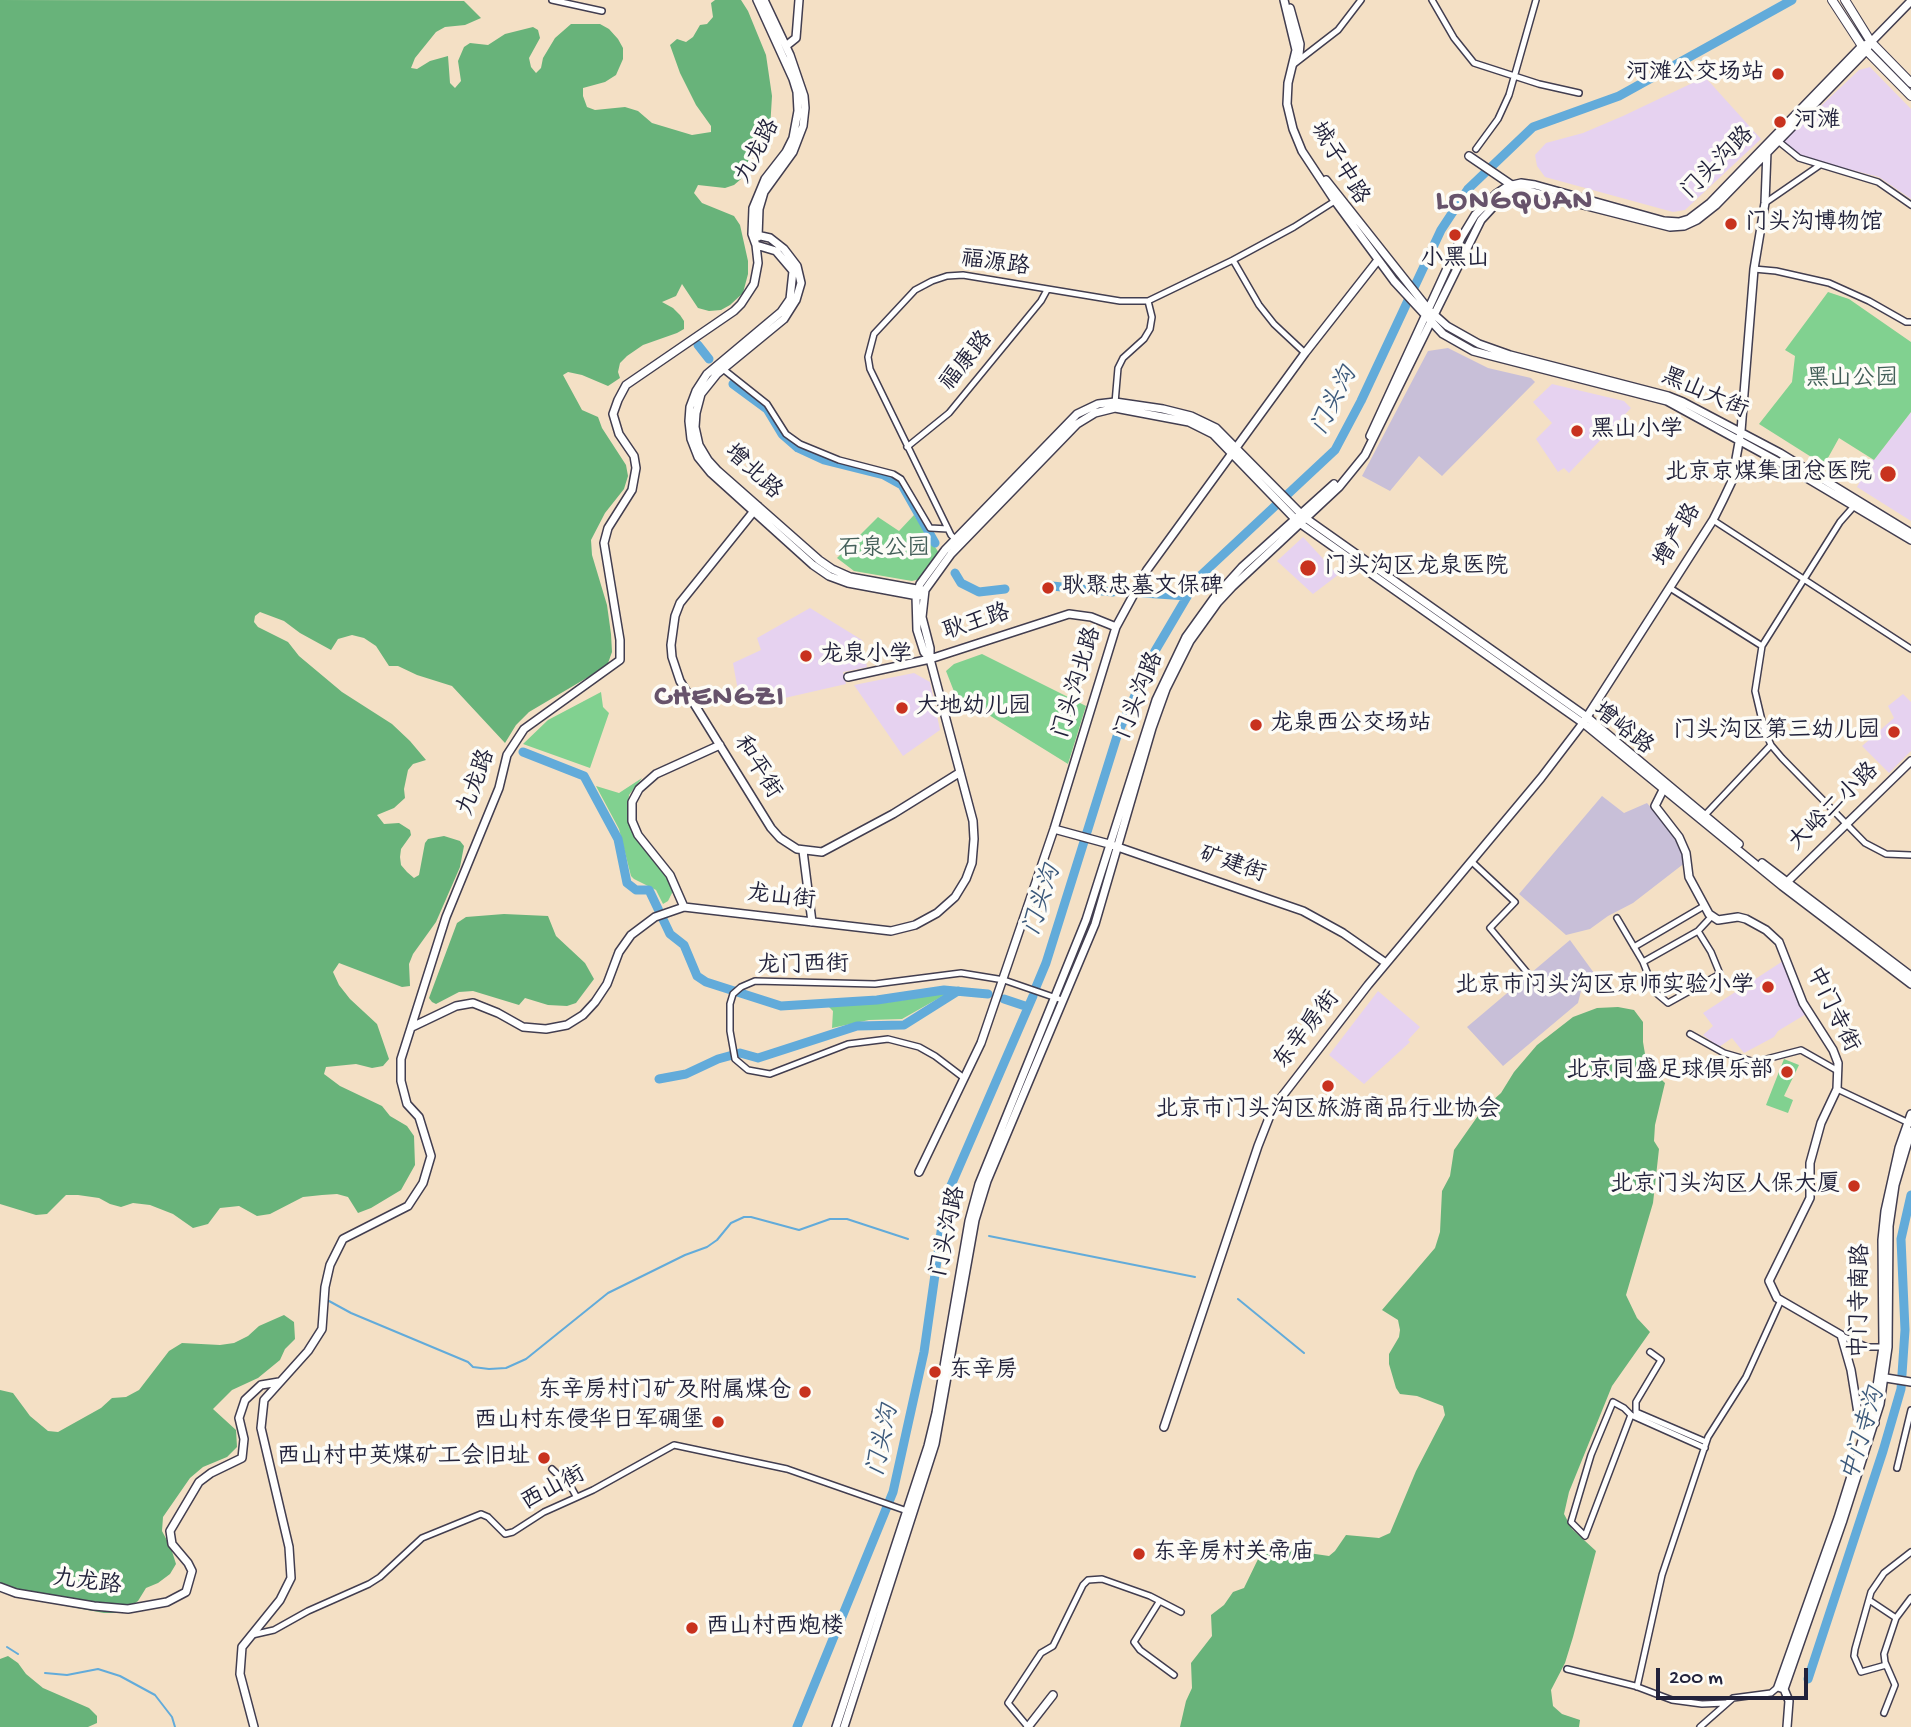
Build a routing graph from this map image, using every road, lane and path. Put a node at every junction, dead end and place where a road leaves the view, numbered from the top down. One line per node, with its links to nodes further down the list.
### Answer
1 (552, 0): 12 (street)
2 (757, 0): 30 (street, 九龙路)
3 (764, 0): 14 (street, 九龙路)
4 (799, 0): 14 (street)
5 (1286, 0): 16 (street, 城子中路)
6 (1361, 0): 16 (street)
7 (1432, 0): 17 (street)
8 (1536, 0): 17 (street)
9 (1845, 0): 13 (main road)
10 (1833, 1): 15 (main road)
11 (1911, 1): 13 (street, 门头沟路)
12 (602, 11)
13 (1871, 42): 15 (street, 门头沟路); 18 (main road)
14 (786, 46): 30 (street, 九龙路)
15 (1864, 49): 20 (main road); 21 (street, 门头沟路); 23 (street, 门头沟路)
16 (1296, 63): 27 (street, 城子中路)
17 (1514, 76): 19 (street); 22 (street)
18 (1911, 83)
19 (1579, 93)
20 (1911, 96)
21 (1778, 141): 23 (street, 门头沟路); 25 (street)
22 (1476, 149)
23 (1765, 150): 26 (street, 门头沟路); 28 (street, 增产路)
24 (1473, 159): 26 (street)
25 (1820, 165): 28 (street); 29 (street)
26 (1514, 188): 37 (street, 门头沟路)
27 (1337, 199): 32 (street, 福源路); 33 (street, 城子中路); 37 (street, 城子中路)
28 (1765, 203): 34 (street, 增产路)
29 (1911, 205)
30 (755, 234): 31 (street, 九龙路); 40 (street, 增北路)
31 (756, 245): 47 (street, 增北路); 91 (street, 九龙路)
32 (1233, 260): 36 (street, 福源路); 39 (street)
33 (1378, 260): 37 (street, 城子中路); 39 (street, 门头沟北路)
34 (1754, 269): 38 (street); 42 (street, 增产路)
35 (1047, 290): 36 (street, 福源路); 44 (street, 福康路); 44 (street, 福源路)
36 (1148, 300): 41 (street)
37 (1430, 316): 42 (street, 黑山大街); 43 (street, 黑山大街); 48 (street, 门头沟路)
38 (1911, 322)
39 (1305, 353): 45 (street, 门头沟北路)
40 (723, 369): 47 (street, 增北路); 50 (street)
41 (1115, 405): 45 (street); 53 (street)
42 (1741, 431): 43 (street, 增产路); 51 (street, 黑山大街)
43 (1739, 440): 46 (street, 黑山大街); 49 (street, 增产路)
44 (907, 447): 50 (street, 福源路)
45 (1234, 450): 48 (street); 57 (street, 门头沟北路)
46 (1855, 505): 52 (street, 黑山大街); 54 (street)
47 (755, 509): 56 (street, 增北路); 63 (street, 和平街)
48 (1299, 518): 62 (street, 增峪路); 71 (street, 门头沟路); 72 (street, 门头沟路)
49 (1713, 520): 54 (street); 55 (street, 增产路)
50 (948, 529): 53 (street, 福源路)
51 (1911, 533)
52 (1911, 540)
53 (958, 542): 56 (street)
54 (1804, 580): 58 (street); 59 (street)
55 (1670, 588): 58 (street); 62 (street, 增产路)
56 (920, 593): 60 (street, 龙山街)
57 (1116, 626): 60 (street, 耿王路); 70 (street, 门头沟北路)
58 (1762, 646): 64 (street)
59 (1911, 649)
60 (930, 659): 61 (street, 耿王路); 66 (street, 龙山街)
61 (848, 677)
62 (1585, 720): 67 (street, 增峪路); 68 (street, 增峪路); 75 (street, 东辛房街)
63 (720, 745): 73 (street, 和平街); 78 (street)
64 (1771, 745): 68 (street); 69 (street)
65 (1911, 761): 69 (street, 大峪二小路)
66 (959, 773): 73 (street); 81 (street, 龙山街)
67 (1664, 788): 77 (street); 89 (street, 增峪路)
68 (1705, 815): 76 (street, 增峪路)
69 (1846, 825): 74 (street); 76 (street, 大峪二小路)
70 (1054, 829): 71 (street, 矿建街); 87 (street, 门头沟北路)
71 (1107, 844): 72 (street, 矿建街); 90 (street, 门头沟路)
72 (1118, 848): 85 (street, 矿建街); 90 (street, 门头沟路)
73 (803, 851): 81 (street)
74 (1911, 855)
75 (1471, 862): 85 (street, 东辛房街); 88 (street)
76 (1786, 883): 86 (street, 增峪路)
77 (1704, 906): 79 (street); 83 (street)
78 (684, 907): 81 (street, 龙山街); 91 (street, 龙山街)
79 (1712, 917): 82 (street); 93 (street, 中门寺街)
80 (1617, 918): 83 (street)
81 (812, 922)
82 (1698, 931): 84 (street); 84 (street)
83 (1634, 947): 84 (street)
84 (1643, 962)
85 (1386, 963): 109 (street, 东辛房街)
86 (1911, 976)
87 (1004, 980): 90 (street, 龙门西街); 94 (street, 门头沟北路); 94 (street, 龙门西街)
88 (1535, 982)
89 (1911, 984)
90 (1058, 998): 114 (street, 门头沟路)
91 (412, 1027): 105 (street, 九龙路)
92 (1690, 1034): 93 (street)
93 (1838, 1071): 95 (street, 中门寺街)
94 (964, 1078): 98 (street, 门头沟北路)
95 (1836, 1089): 96 (street); 99 (street, 中门寺街)
96 (1910, 1120): 101 (street, 中门寺南路)
97 (1911, 1131): 101 (street, 中门寺南路)
98 (919, 1172)
99 (1781, 1300): 100 (street); 110 (street)
100 (1841, 1335): 101 (street); 108 (street)
101 (1885, 1348): 103 (street, 中门寺南路)
102 (1650, 1352): 110 (street)
103 (1885, 1378): 104 (street); 108 (street, 中门寺南路)
104 (1908, 1381)
105 (280, 1382): 116 (street, 九龙路); 122 (street, 九龙路)
106 (1911, 1410): 111 (street)
107 (1631, 1416): 107 (street); 110 (street)
108 (1872, 1422): 127 (street, 中门寺南路)
109 (1164, 1427)
110 (1705, 1445): 126 (street)
111 (1897, 1468)
112 (552, 1469): 113 (street)
113 (576, 1496): 114 (street, 西山街); 122 (street, 西山街)
114 (910, 1512): 132 (street, 门头沟路); 133 (street, 门头沟路)
115 (1911, 1552): 118 (street)
116 (0, 1587)
117 (1911, 1598): 121 (street)
118 (1869, 1600): 121 (street); 123 (street)
119 (1159, 1602): 120 (street); 125 (street); 134 (street)
120 (1181, 1612)
121 (1896, 1618): 123 (street)
122 (252, 1635): 131 (street, 九龙路)
123 (1886, 1665): 130 (street)
124 (1567, 1670): 126 (street)
125 (1174, 1675)
126 (1637, 1687): 129 (street)
127 (1781, 1688): 129 (street); 136 (street)
128 (1053, 1695): 134 (street)
129 (1726, 1703): 135 (street)
130 (1884, 1713)
131 (254, 1727)
132 (836, 1727)
133 (844, 1727)
134 (1028, 1727)
135 (1700, 1727)
136 (1787, 1727)

